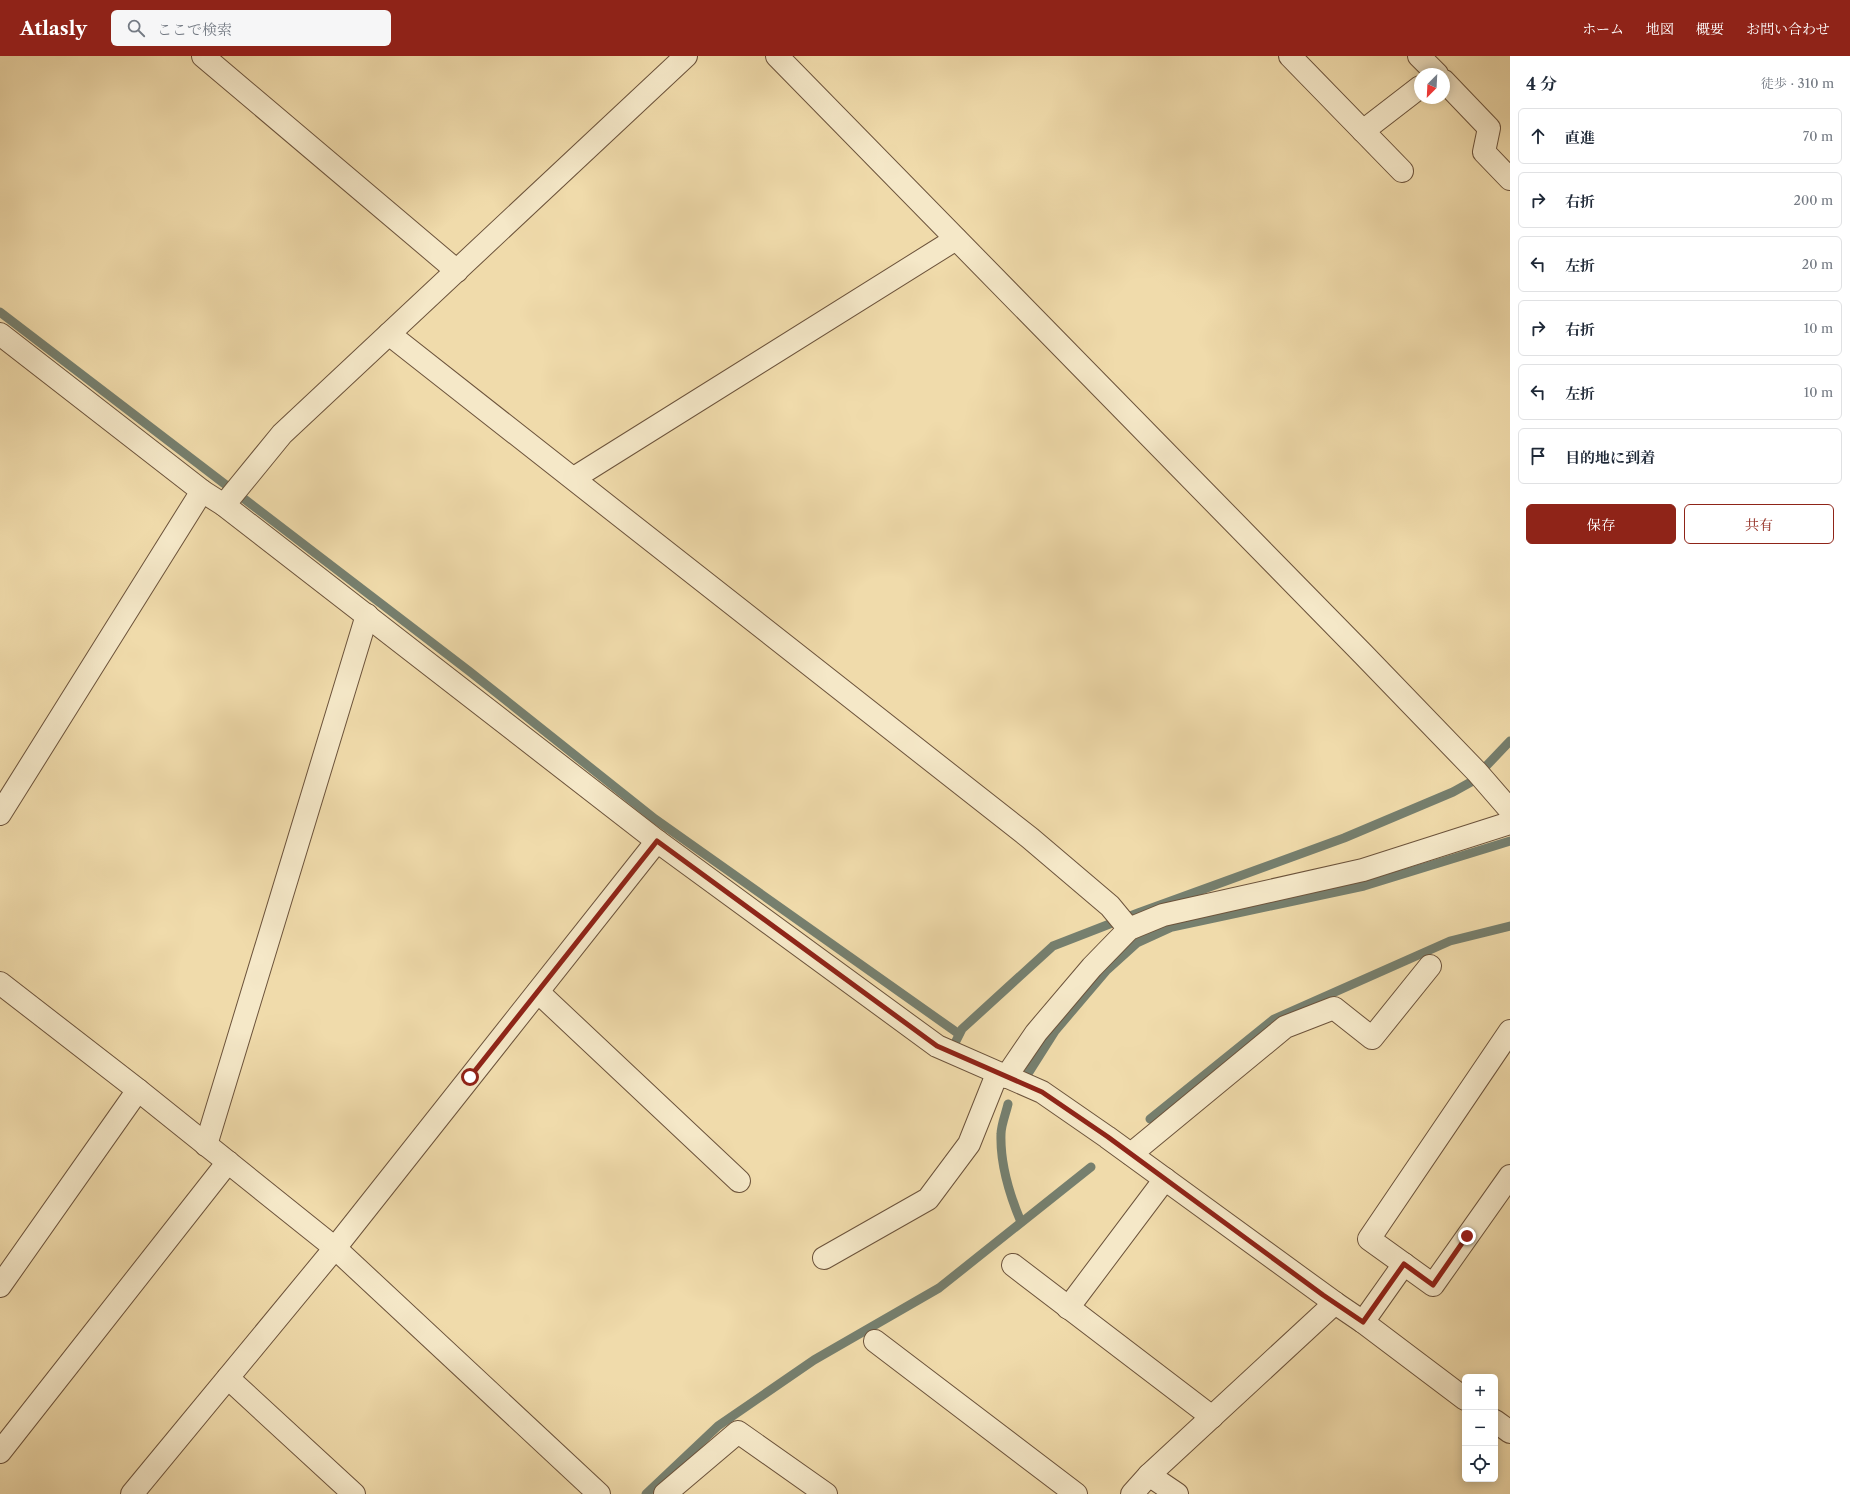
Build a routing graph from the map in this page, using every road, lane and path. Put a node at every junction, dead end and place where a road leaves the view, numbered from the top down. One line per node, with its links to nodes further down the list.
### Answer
1 (203, 56): 13 (street)
2 (686, 56): 13 (street)
3 (777, 56): 12 (street)
4 (1290, 56): 9 (street)
5 (1419, 56): 6 (street)
6 (1431, 68)
7 (1450, 87): 11 (street)
8 (1414, 92): 9 (street)
9 (1363, 131): 10 (street)
10 (1402, 171)
11 (1510, 179)
12 (956, 239): 16 (street); 20 (street)
13 (457, 271): 15 (street)
14 (0, 334): 17 (street)
15 (389, 334): 16 (street); 18 (street)
16 (574, 478): 24 (street)
17 (202, 491): 18 (street); 21 (street)
18 (232, 495): 19 (street)
19 (367, 615): 23 (street); 31 (street)
20 (1510, 810)
21 (0, 814)
22 (1510, 823): 24 (street)
23 (657, 841): 27 (street); 29 (street)
24 (1124, 922): 29 (street)
25 (1430, 966): 32 (street)
26 (0, 983): 30 (street)
27 (538, 992): 36 (street); 37 (street)
28 (1510, 1031): 39 (street)
29 (1002, 1076): 32 (street); 38 (street)
30 (138, 1090): 31 (street); 41 (street)
31 (206, 1144): 33 (street)
32 (1131, 1154): 35 (street)
33 (228, 1162): 37 (street); 49 (street)
34 (1510, 1176): 39 (street)
35 (1165, 1179): 42 (street); 43 (street)
36 (739, 1182)
37 (335, 1248): 46 (street); 53 (street)
38 (824, 1258)
39 (1404, 1264): 44 (street)
40 (1013, 1265): 43 (street)
41 (0, 1286)
42 (1335, 1303): 44 (street); 48 (street)
43 (1068, 1308): 48 (street)
44 (1363, 1322): 47 (street)
45 (875, 1341): 56 (street)
46 (228, 1378): 51 (street); 52 (street)
47 (1462, 1397)
48 (1212, 1417): 50 (street)
49 (0, 1452)
50 (1149, 1475): 57 (street); 58 (street)
51 (132, 1494)
52 (354, 1494)
53 (599, 1494)
54 (665, 1494): 55 (street)
55 (826, 1494)
56 (1076, 1494)
57 (1132, 1494)
58 (1176, 1494)

